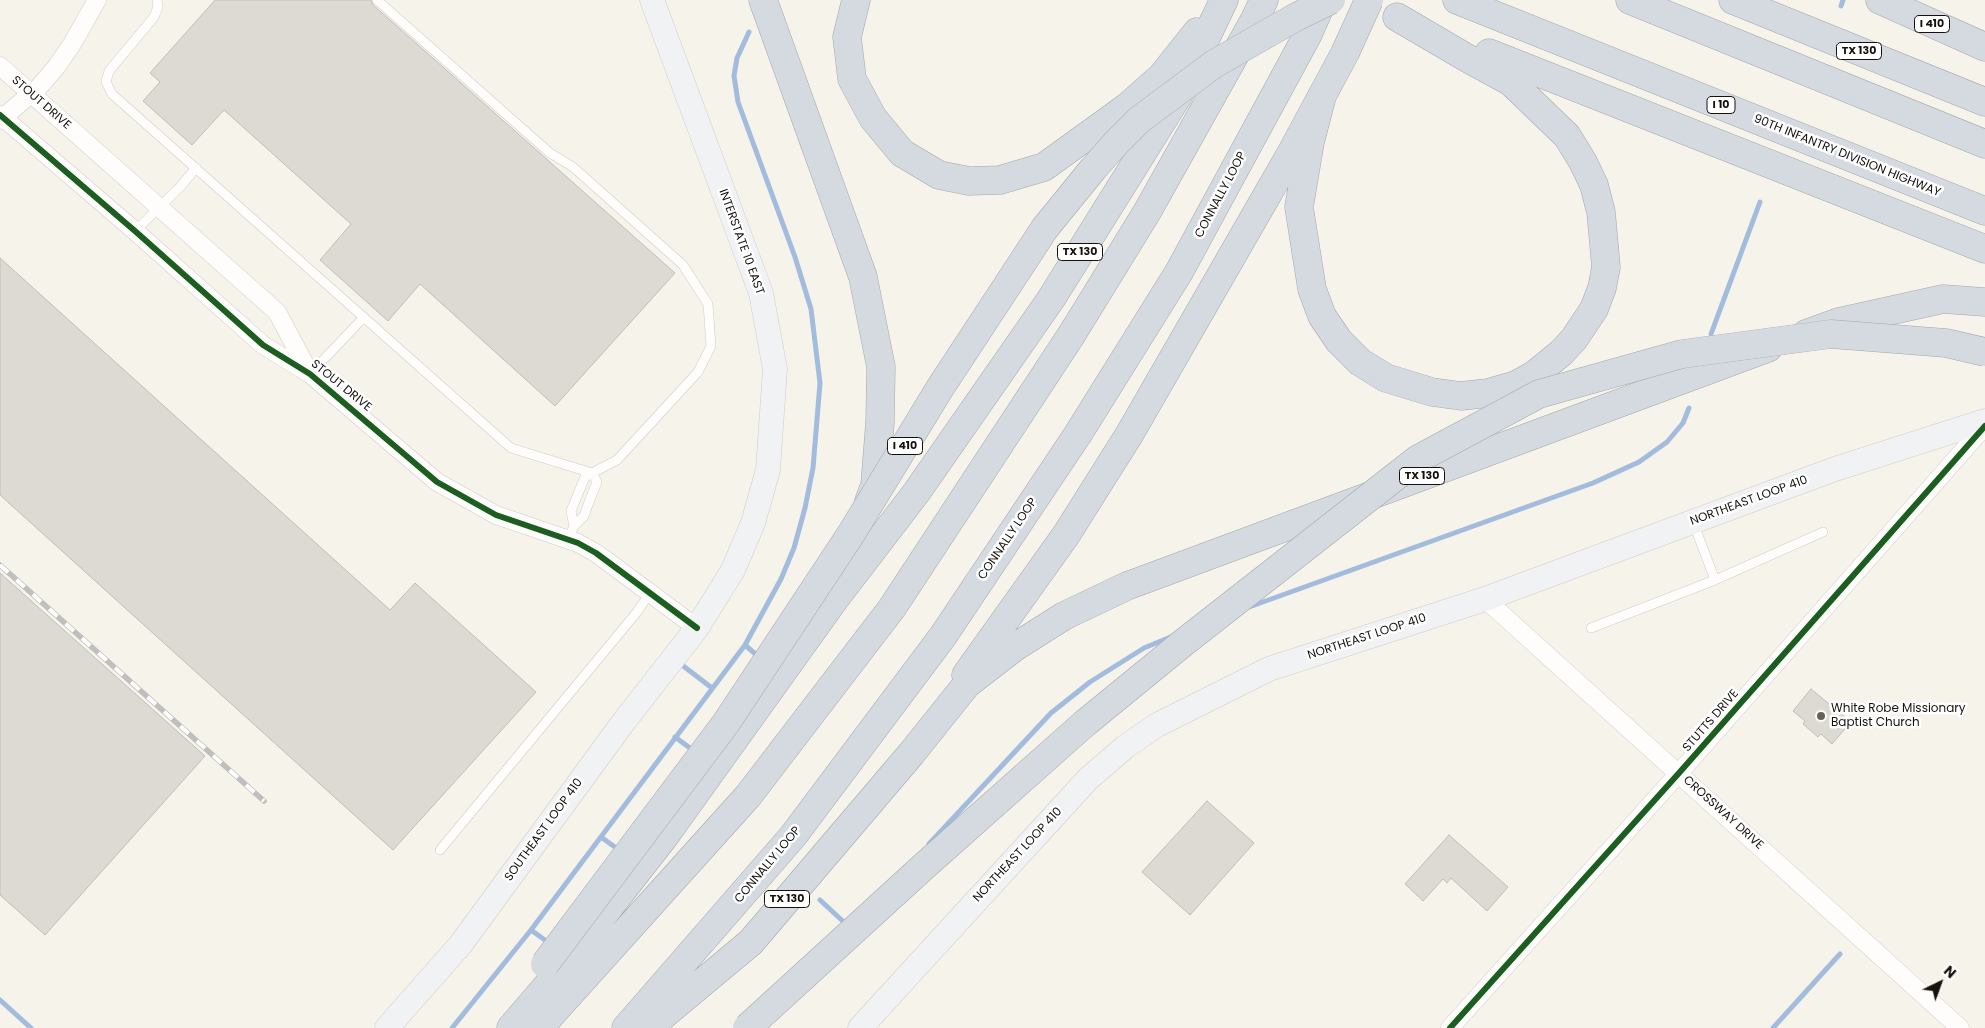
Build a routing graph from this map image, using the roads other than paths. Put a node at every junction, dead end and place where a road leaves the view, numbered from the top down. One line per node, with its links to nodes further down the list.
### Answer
1 (157, 0): 25 (lane)
2 (376, 0): 36 (lane)
3 (652, 0): 44 (main road, INTERSTATE 10 EAST)
4 (763, 0): 43 (highway)
5 (856, 0): 6 (highway)
6 (1224, 0): 43 (highway, TX 130)
7 (1323, 0): 54 (highway, CONNALLY LOOP)
8 (1331, 0): 51 (highway, I 410, bridge)
9 (1355, 0): 17 (highway)
10 (1369, 0): 21 (highway, bridge)
11 (1457, 0): 27 (highway, 90TH INFANTRY DIVISION HIGHWAY / I 10)
12 (1630, 0): 24 (highway)
13 (1733, 0): 22 (highway, TX 130)
14 (1880, 0): 18 (highway, I 410)
15 (93, 1): 20 (street)
16 (1260, 10): 53 (highway)
17 (1397, 17): 21 (highway); 29 (highway)
18 (1985, 47)
19 (0, 66): 20 (street, STOUT DRIVE)
20 (31, 94): 23 (street); 26 (street, STOUT DRIVE)
21 (1322, 96): 46 (highway)
22 (1985, 102)
23 (1, 118): 28 (street, STOUT DRIVE)
24 (1985, 144)
25 (196, 168): 26 (lane); 31 (lane)
26 (160, 206): 28 (lane); 33 (street, STOUT DRIVE)
27 (1985, 211)
28 (135, 231): 33 (street, STOUT DRIVE)
29 (1985, 249)
30 (1985, 302): 46 (highway, TX 130)
31 (364, 317): 33 (lane); 36 (lane)
32 (1985, 352): 56 (highway, bridge)
33 (310, 374): 39 (street, STOUT DRIVE)
34 (1985, 422): 37 (main road, NORTHEAST LOOP 410)
35 (1985, 426): 47 (street, STUTTS DRIVE)
36 (591, 477): 39 (lane); 39 (lane)
37 (1693, 522): 40 (lane); 42 (main road, NORTHEAST LOOP 410)
38 (1823, 532): 40 (lane)
39 (571, 533): 41 (street, STOUT DRIVE)
40 (1715, 580): 45 (lane)
41 (650, 593): 44 (street, STOUT DRIVE); 48 (lane)
42 (1485, 599): 47 (street, CROSSWAY DRIVE); 49 (main road, NORTHEAST LOOP 410)
43 (834, 600): 52 (highway, TX 130)
44 (697, 628): 50 (main road, SOUTHEAST LOOP 410)
45 (1591, 628)
46 (911, 754): 55 (highway, TX 130)
47 (1680, 773): 57 (street, STUTTS DRIVE); 58 (street, CROSSWAY DRIVE)
48 (440, 850)
49 (864, 1026)
50 (387, 1028)
51 (491, 1028)
52 (511, 1028)
53 (539, 1028)
54 (626, 1028)
55 (648, 1028)
56 (747, 1028)
57 (1450, 1028)
58 (1960, 1028)

